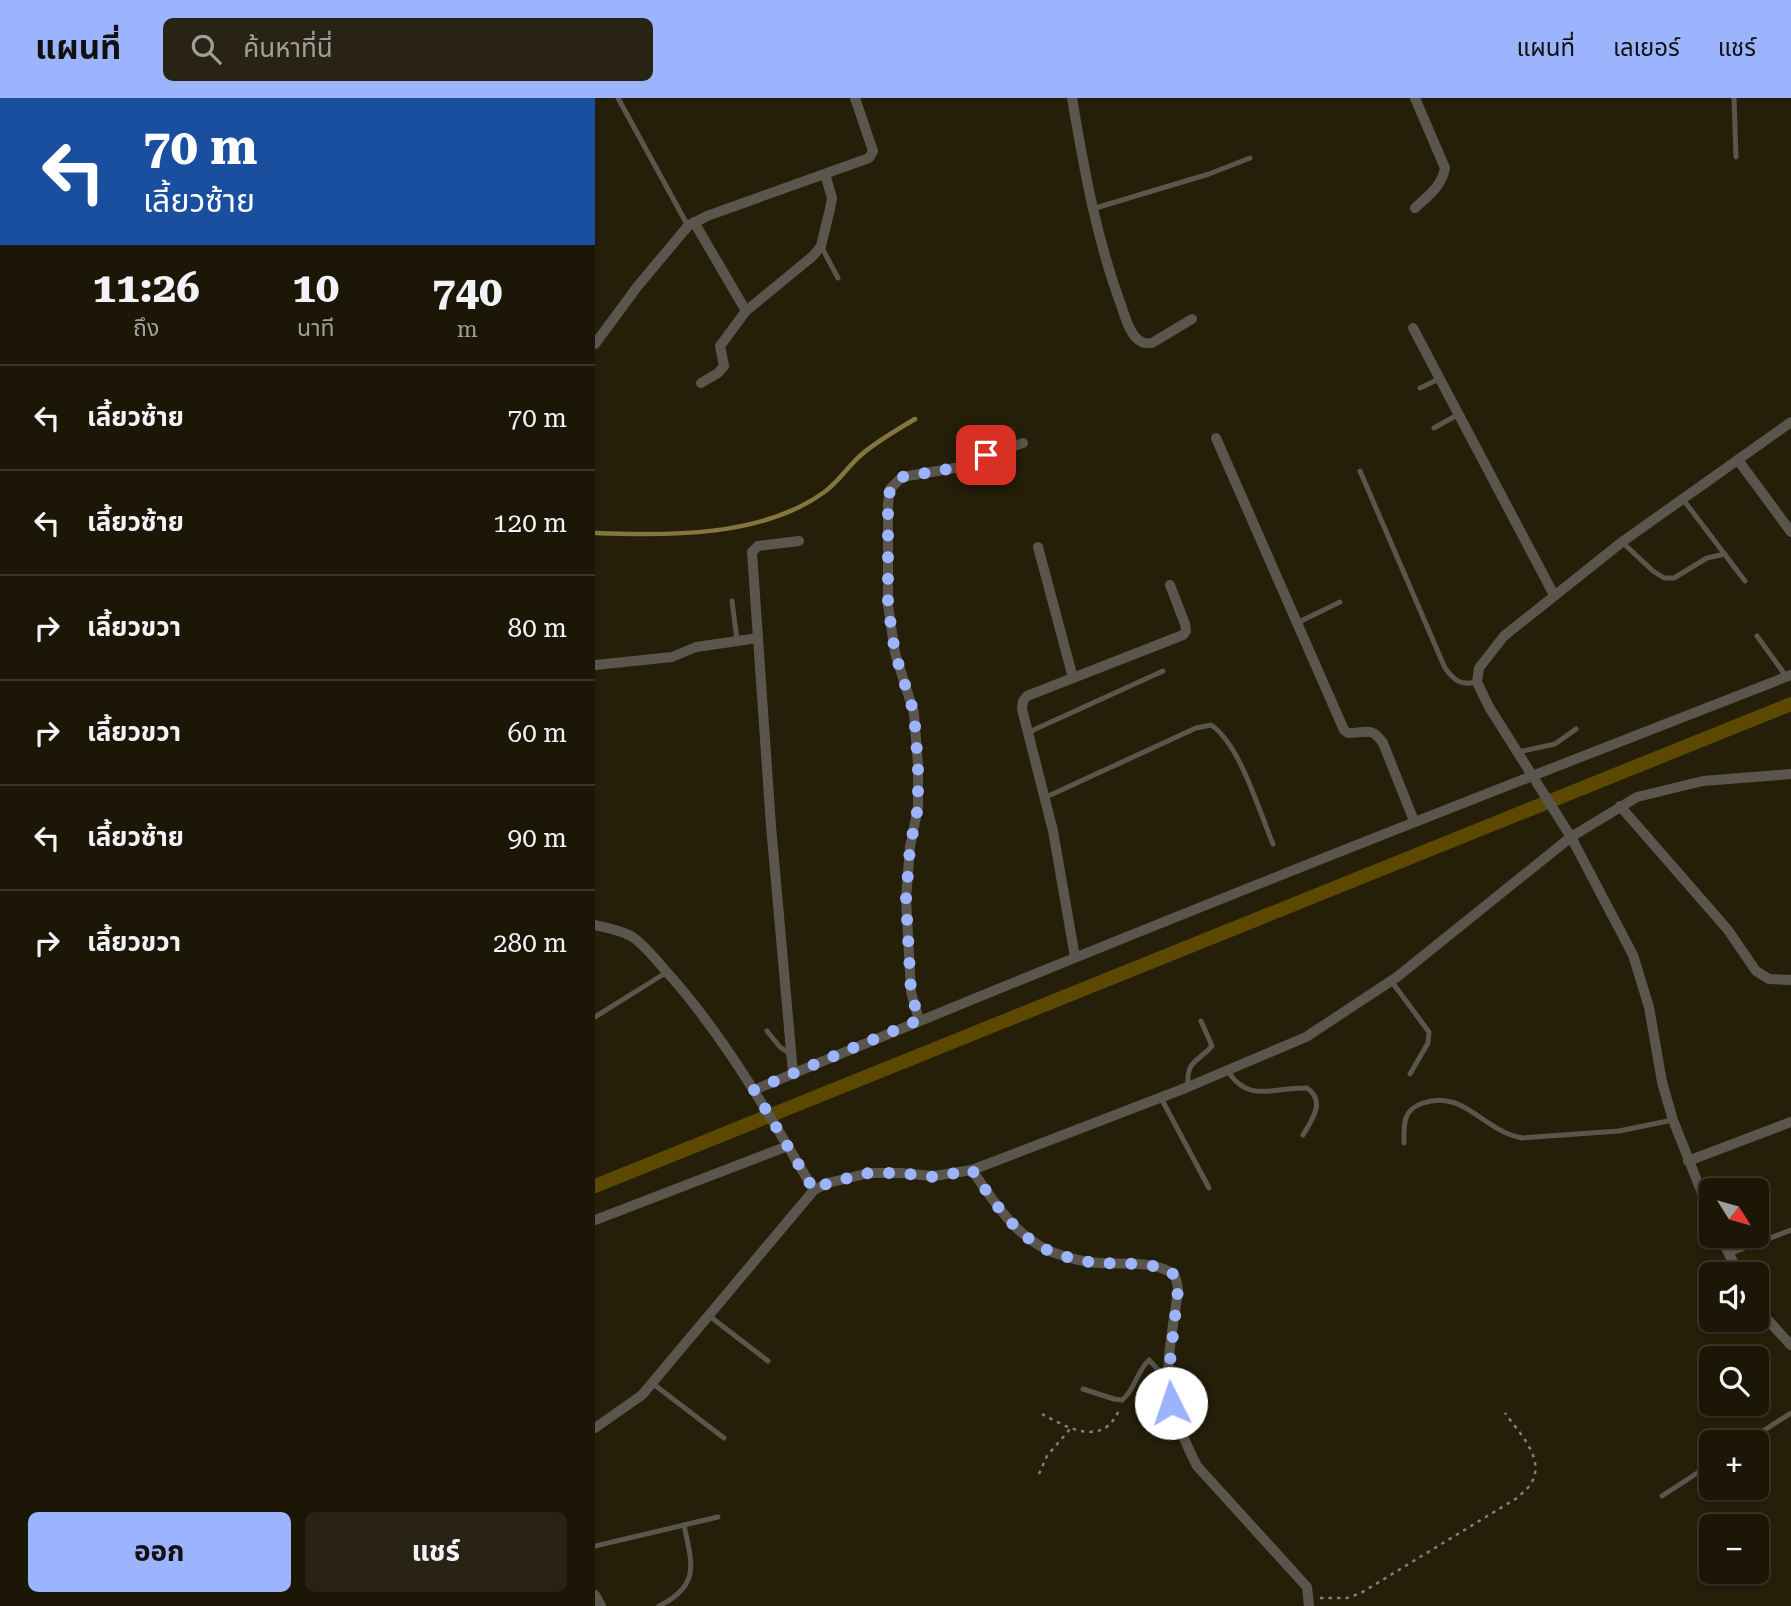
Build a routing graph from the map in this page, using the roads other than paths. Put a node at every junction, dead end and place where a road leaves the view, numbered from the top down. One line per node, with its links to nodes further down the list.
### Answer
1 (618, 98): 11 (lane)
2 (855, 98): 8 (street)
3 (1072, 98): 10 (street)
4 (1415, 98): 9 (street)
5 (1734, 98): 6 (lane)
6 (1736, 157)
7 (1250, 158): 10 (lane)
8 (825, 174): 11 (street); 12 (street)
9 (1415, 208)
10 (1092, 209): 15 (street)
11 (691, 224): 14 (street); 17 (street)
12 (821, 246): 13 (lane); 14 (street)
13 (838, 278)
14 (746, 311): 19 (street)
15 (1192, 319)
16 (1413, 328): 18 (street)
17 (595, 344)
18 (1440, 379): 20 (lane); 21 (street)
19 (701, 383)
20 (1420, 388)
21 (1459, 414): 23 (lane); 36 (street)
22 (1791, 422): 26 (street)
23 (1434, 428)
24 (1216, 438): 39 (street)
25 (1023, 443): 64 (street)
26 (1738, 460): 28 (street); 29 (street)
27 (1360, 471): 47 (lane)
28 (1682, 498): 31 (street); 33 (lane)
29 (1791, 532)
30 (799, 541): 41 (street)
31 (1622, 541): 33 (lane); 36 (street)
32 (1038, 547): 46 (street)
33 (1725, 554): 34 (lane)
34 (1745, 581)
35 (1170, 585): 46 (street)
36 (1554, 595): 47 (street)
37 (732, 601): 42 (lane)
38 (1339, 602): 39 (lane)
39 (1297, 623): 55 (street)
40 (1757, 636): 45 (lane)
41 (758, 638): 42 (street); 67 (street)
42 (737, 641): 43 (street)
43 (595, 665)
44 (1163, 671): 49 (lane)
45 (1789, 676): 52 (street)
46 (1073, 678): 49 (street)
47 (1477, 682): 50 (street)
48 (1576, 729): 50 (lane)
49 (1028, 733): 53 (street)
50 (1518, 752): 52 (street)
51 (1791, 774): 54 (street)
52 (1533, 775): 55 (street); 56 (street)
53 (1044, 798): 57 (lane); 59 (street)
54 (1620, 806): 56 (street); 61 (street)
55 (1414, 821): 59 (street)
56 (1571, 837): 62 (street); 74 (street)
57 (1273, 844)
58 (595, 925): 60 (street)
59 (1076, 957): 64 (street)
60 (667, 972): 63 (lane); 72 (street)
61 (1791, 980)
62 (1391, 981): 68 (street); 70 (lane)
63 (595, 1017)
64 (919, 1020): 69 (street)
65 (1201, 1021): 71 (lane)
66 (767, 1031): 67 (lane)
67 (791, 1055): 69 (street)
68 (1228, 1070): 71 (street); 76 (lane)
69 (793, 1073): 72 (street)
70 (1410, 1074)
71 (1188, 1087): 73 (street)
72 (754, 1090): 78 (street)
73 (1161, 1097): 80 (street); 82 (lane)
74 (1673, 1120): 77 (lane); 79 (street)
75 (1791, 1122): 79 (street)
76 (1303, 1135)
77 (1404, 1143)
78 (787, 1146): 83 (street); 84 (street)
79 (1688, 1161): 81 (street)
80 (972, 1170): 83 (street); 93 (street)
81 (1699, 1187)
82 (1209, 1188)
83 (814, 1190): 89 (street)
84 (595, 1220)
85 (1791, 1230): 87 (lane)
86 (1726, 1248): 87 (street)
87 (1729, 1254): 88 (street)
88 (1733, 1262)
89 (708, 1315): 92 (lane); 94 (street)
90 (1769, 1321): 91 (street)
91 (1791, 1345)
92 (768, 1361)
93 (1168, 1380): 95 (lane); 106 (street)
94 (652, 1383): 97 (street); 99 (lane)
95 (1083, 1389)
96 (1791, 1413): 98 (lane)
97 (595, 1428)
98 (1764, 1430)
99 (724, 1438)
100 (1699, 1472): 101 (lane)
101 (1662, 1496)
102 (718, 1517): 103 (lane)
103 (684, 1525): 104 (lane); 107 (lane)
104 (595, 1546)
105 (595, 1595): 108 (street)
106 (1309, 1602)
107 (667, 1604): 109 (lane)
108 (601, 1606)
109 (659, 1606)

